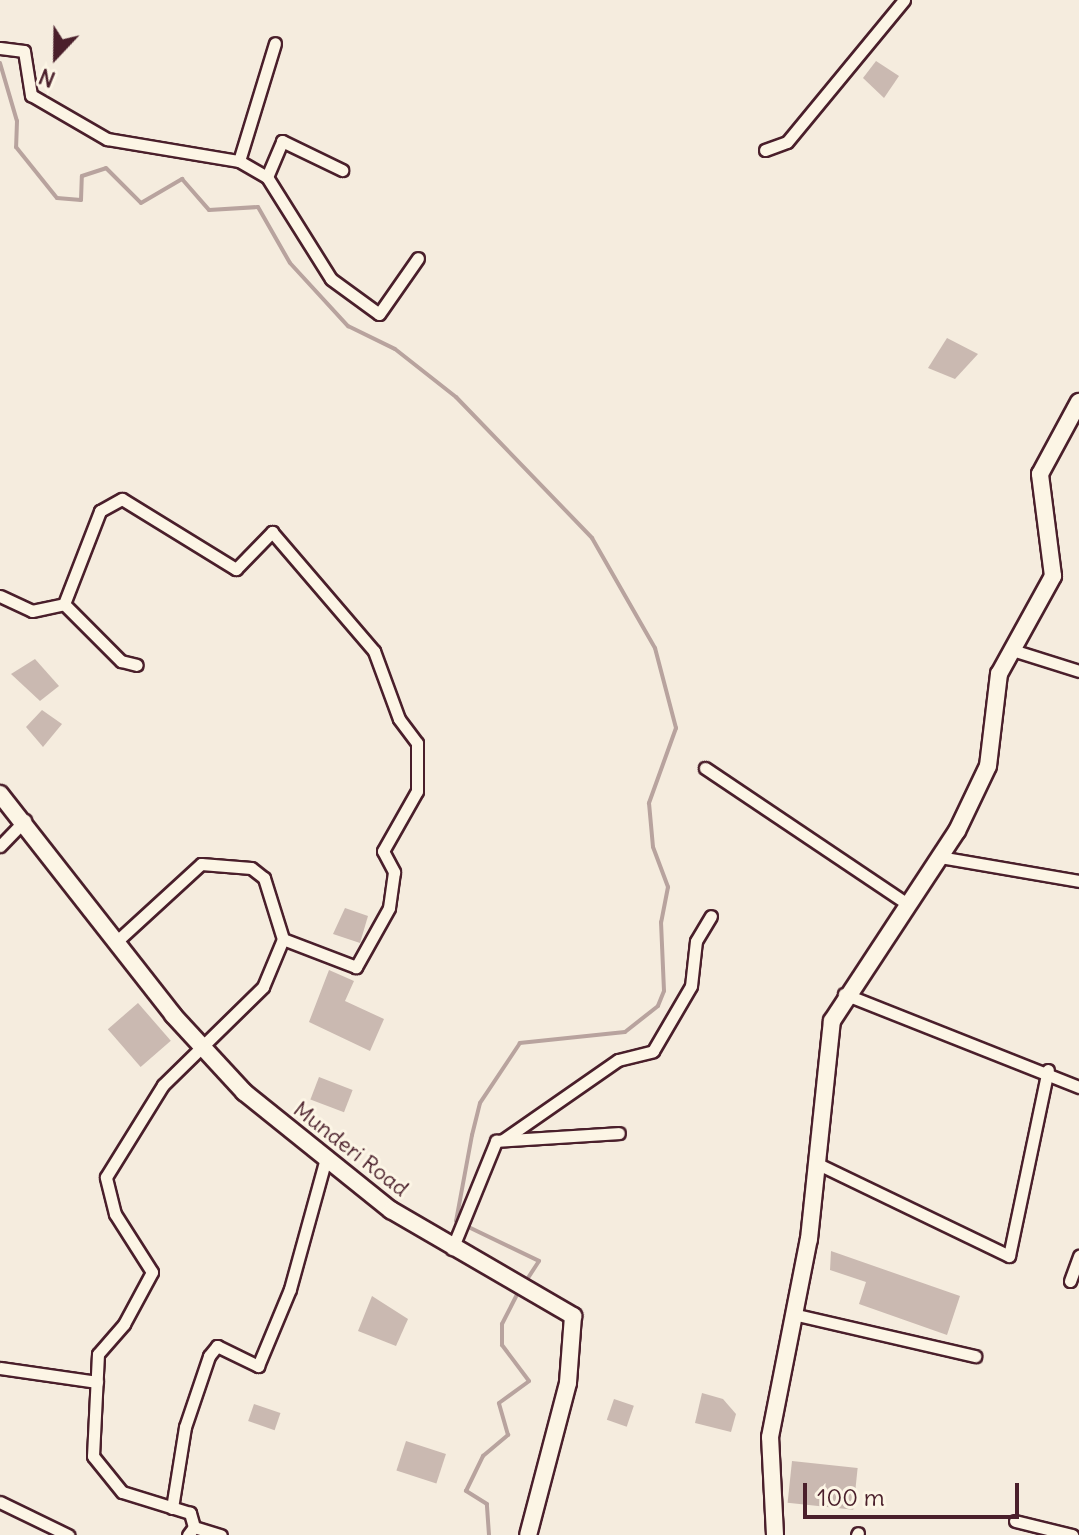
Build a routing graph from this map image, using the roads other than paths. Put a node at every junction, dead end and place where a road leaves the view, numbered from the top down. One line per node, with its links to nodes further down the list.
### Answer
1 (904, 0): 4 (street)
2 (275, 43): 5 (street)
3 (4, 48): 5 (street)
4 (765, 150)
5 (239, 161): 7 (street)
6 (342, 170): 7 (street)
7 (267, 177): 8 (street)
8 (418, 258)
9 (1079, 402): 12 (main road)
10 (0, 596): 11 (street)
11 (64, 604): 13 (street); 23 (street)
12 (1012, 650): 14 (street); 19 (main road)
13 (137, 665)
14 (1079, 671)
15 (705, 768): 21 (street)
16 (0, 794): 17 (main road, Munderi Road)
17 (25, 820): 18 (street); 24 (main road, Munderi Road)
18 (0, 846)
19 (940, 857): 20 (street); 21 (main road)
20 (1079, 881)
21 (906, 903): 25 (main road)
22 (711, 916): 30 (street)
23 (283, 939): 24 (street); 26 (street)
24 (118, 940): 26 (main road, Munderi Road)
25 (843, 994): 27 (street); 32 (main road)
26 (198, 1045): 31 (main road, Munderi Road); 39 (street)
27 (1048, 1070): 28 (street); 32 (street)
28 (1079, 1087)
29 (619, 1133): 30 (street)
30 (503, 1140): 33 (street)
31 (326, 1158): 33 (main road, Munderi Road); 41 (street)
32 (816, 1163): 36 (main road)
33 (456, 1242): 46 (main road, Munderi Road)
34 (1079, 1256): 35 (street)
35 (1070, 1281)
36 (797, 1315): 37 (street); 47 (main road)
37 (975, 1356)
38 (0, 1368): 39 (street)
39 (97, 1382): 41 (street)
40 (0, 1502): 44 (street)
41 (172, 1508): 43 (street)
42 (1015, 1521): 48 (street)
43 (191, 1531): 45 (street)
44 (68, 1535)
45 (221, 1535)
46 (528, 1535)
47 (775, 1535)
48 (1072, 1535)

